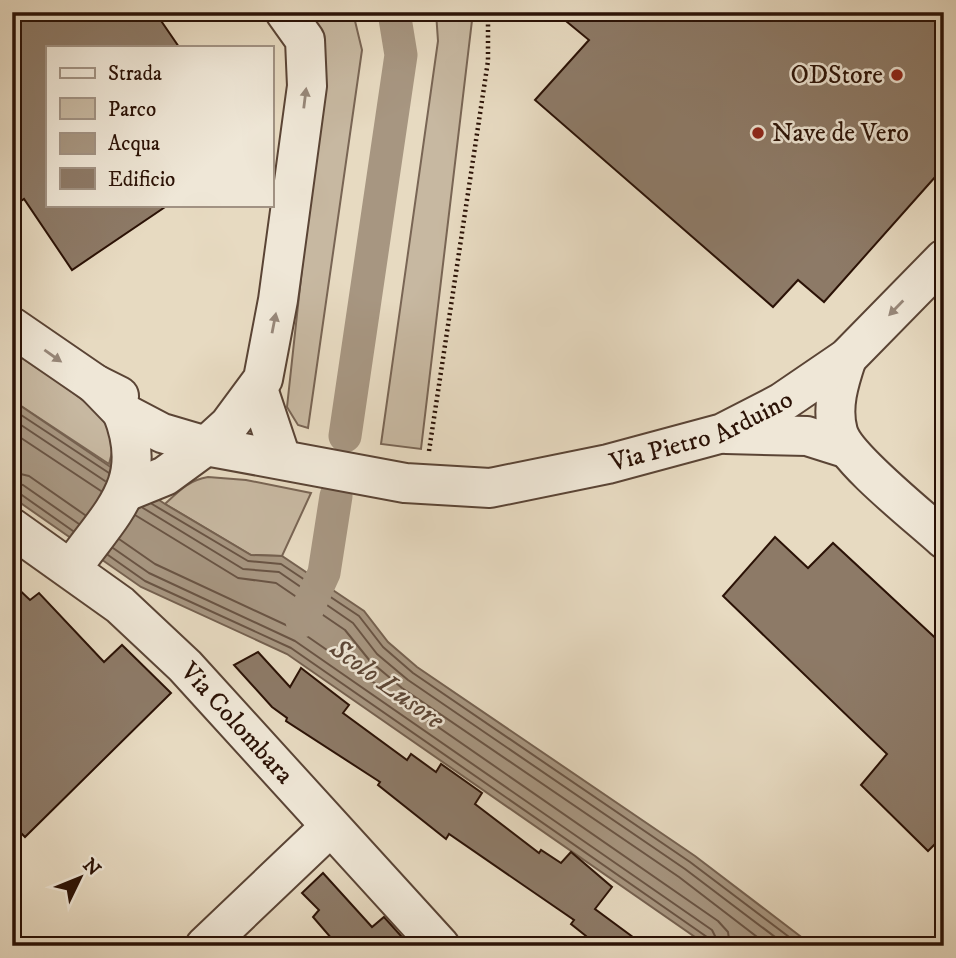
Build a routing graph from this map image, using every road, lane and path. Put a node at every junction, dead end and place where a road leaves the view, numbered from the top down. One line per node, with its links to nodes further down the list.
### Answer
1 (285, 12): 7 (street, one-way to 1)
2 (488, 12): 14 (path)
3 (944, 260): 5 (street, Via Pietro Arduino, one-way to 5)
4 (12, 327): 6 (street, one-way to 6)
5 (847, 358): 9 (street, Via Pietro Arduino); 11 (street)
6 (95, 384): 7 (street); 8 (street)
7 (251, 396): 10 (street); 12 (street)
8 (122, 412): 10 (street, Via Pietro Arduino); 13 (street)
9 (723, 433): 11 (street); 14 (street, Via Pietro Arduino)
10 (206, 446): 12 (street, Via Pietro Arduino); 13 (street)
11 (846, 449): 16 (street)
12 (287, 460): 14 (street, Via Pietro Arduino)
13 (131, 472): 17 (street)
14 (417, 472)
15 (12, 528): 17 (street, Via Colombara)
16 (944, 539)
17 (79, 556): 18 (street, Via Colombara)
18 (330, 827): 19 (street); 20 (street, Via Colombara)
19 (205, 946)
20 (440, 946)

